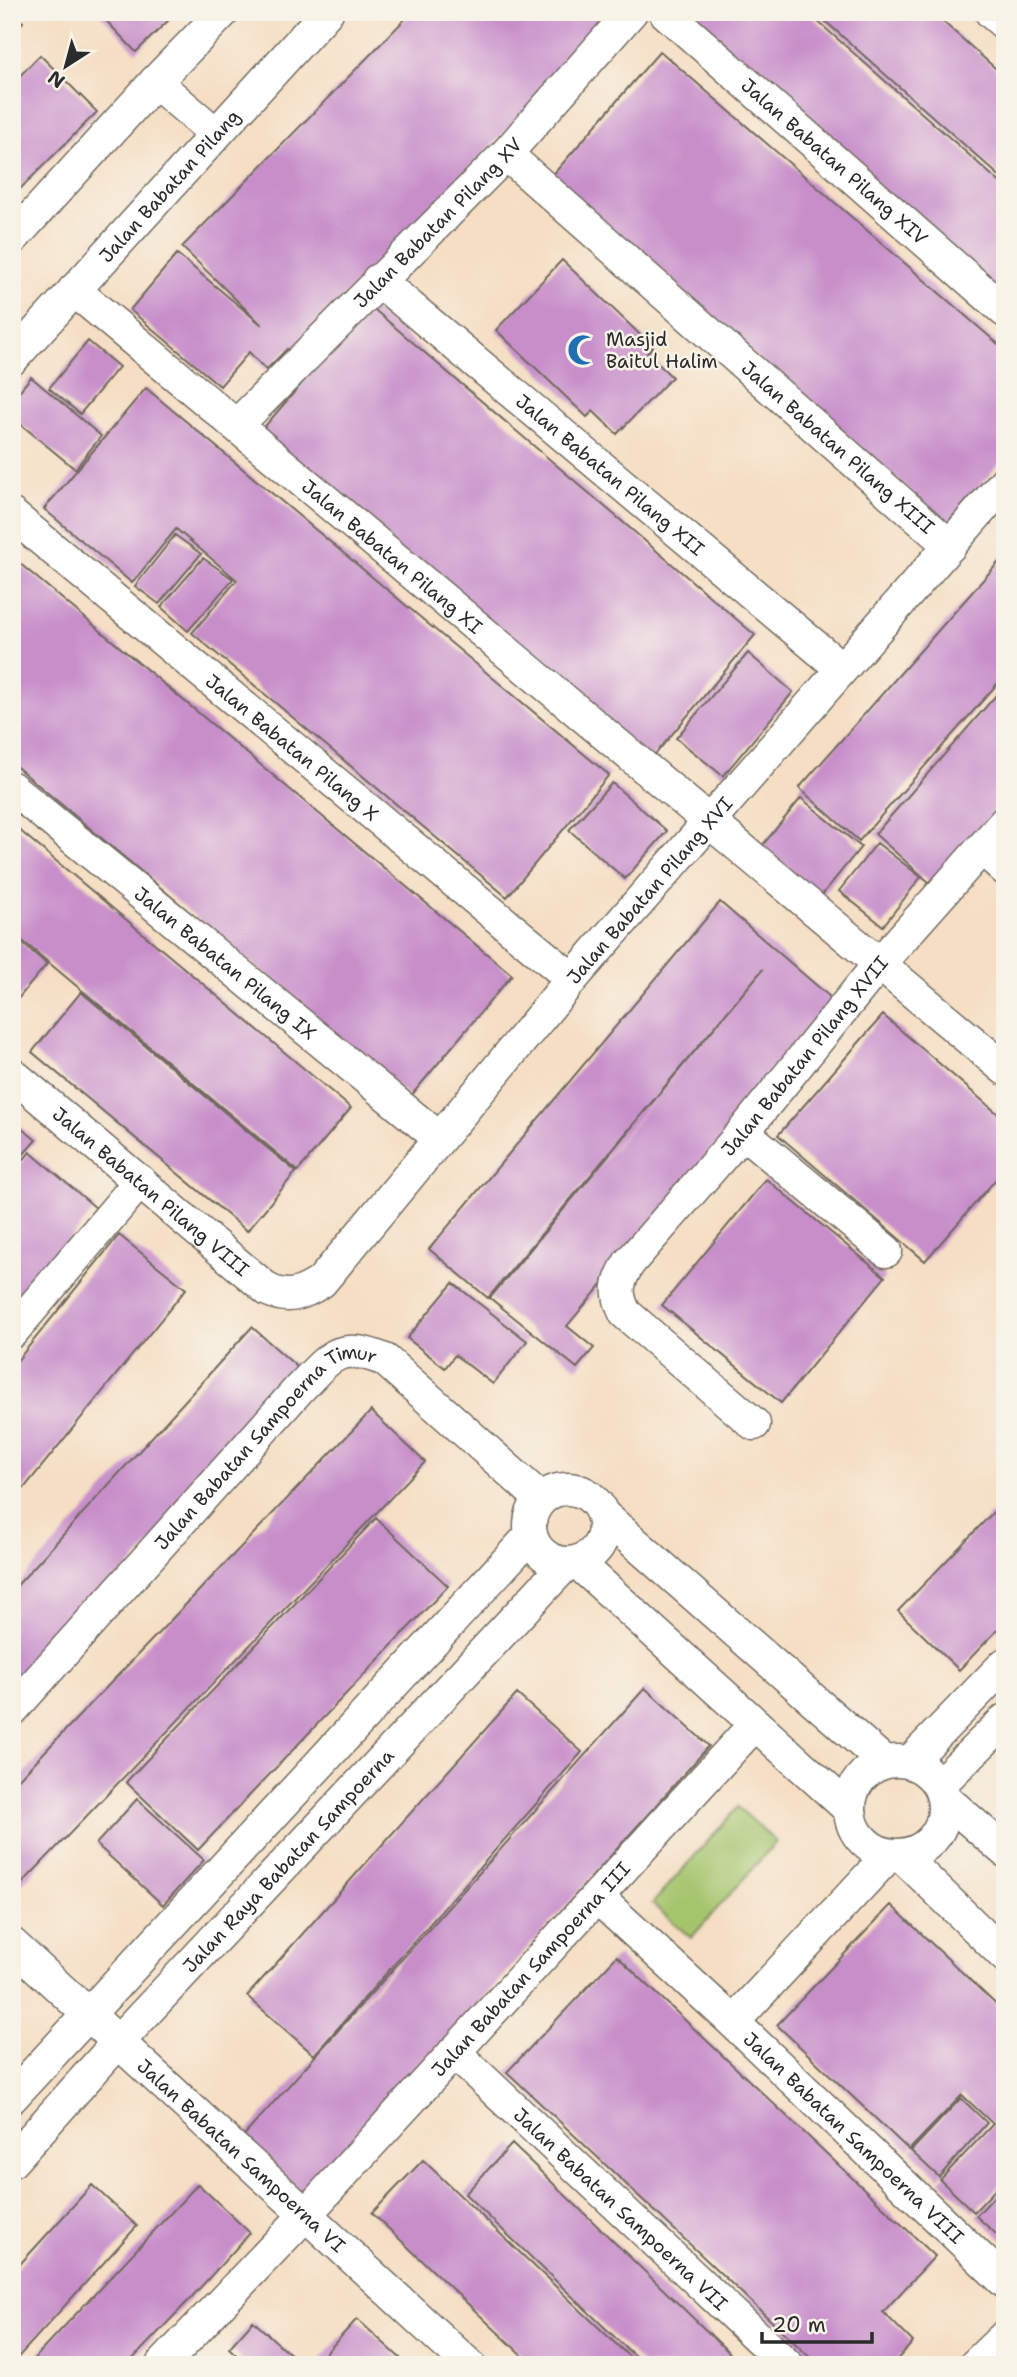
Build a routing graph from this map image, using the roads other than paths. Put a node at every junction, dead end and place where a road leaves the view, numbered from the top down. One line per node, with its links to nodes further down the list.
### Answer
1 (223, 12): 7 (street)
2 (327, 12): 8 (street, Jalan Babatan Pilang)
3 (631, 12): 9 (street, Jalan Babatan Pilang XV)
4 (665, 12): 13 (street, Jalan Babatan Pilang XIV)
5 (991, 12): 6 (street)
6 (1005, 24)
7 (161, 88): 8 (street); 10 (street)
8 (206, 124): 12 (street, Jalan Babatan Pilang)
9 (506, 154): 11 (street, Jalan Babatan Pilang XV); 18 (street, Jalan Babatan Pilang XIII)
10 (12, 239)
11 (379, 280): 15 (street, Jalan Babatan Pilang XV); 19 (street, Jalan Babatan Pilang XII)
12 (74, 290): 14 (street, Jalan Babatan Pilang); 15 (street, Jalan Babatan Pilang XI)
13 (1005, 311)
14 (12, 359)
15 (237, 425): 22 (street, Jalan Babatan Pilang XI)
16 (1005, 482): 18 (street, Jalan Babatan Pilang XVI)
17 (12, 515): 25 (street, Jalan Babatan Pilang X)
18 (950, 546): 19 (street, Jalan Babatan Pilang XVI)
19 (841, 668): 22 (street, Jalan Babatan Pilang XVI)
20 (12, 788): 29 (street, Jalan Babatan Pilang IX)
21 (1005, 821): 23 (street, Jalan Babatan Pilang XVII)
22 (710, 822): 24 (street, Jalan Babatan Pilang XI); 25 (street, Jalan Babatan Pilang XVI)
23 (993, 858): 24 (street, Jalan Babatan Pilang XVII)
24 (880, 963): 26 (street, Jalan Babatan Pilang XI); 28 (street, Jalan Babatan Pilang XVII)
25 (572, 979): 29 (street, Jalan Babatan Pilang XVI)
26 (1005, 1069)
27 (12, 1073): 30 (street, Jalan Babatan Pilang VIII)
28 (743, 1132): 31 (street); 34 (street, Jalan Babatan Pilang XVII)
29 (439, 1138): 32 (street, Jalan Babatan Pilang XVI)
30 (140, 1181): 32 (street, Jalan Babatan Pilang VIII); 33 (street)
31 (887, 1251)
32 (295, 1296)
33 (12, 1332)
34 (754, 1424)
35 (541, 1499): 36 (street); 37 (street); 40 (street, Jalan Babatan Sampoerna Timur)
36 (602, 1514): 38 (street); 43 (street)
37 (531, 1535): 38 (street); 51 (street)
38 (571, 1563): 42 (street); 53 (street, Jalan Raya Babatan Sampoerna)
39 (1005, 1664): 43 (street)
40 (12, 1710)
41 (1005, 1720): 44 (street)
42 (755, 1724): 45 (street); 48 (street, Jalan Babatan Sampoerna III)
43 (897, 1762): 44 (street); 45 (street)
44 (941, 1791): 46 (street); 47 (street)
45 (849, 1810): 47 (street)
46 (1005, 1851)
47 (895, 1855): 50 (street); 52 (street, Jalan Babatan Sampoerna VIII)
48 (597, 1897): 52 (street, Jalan Babatan Sampoerna VIII); 54 (street, Jalan Babatan Sampoerna III)
49 (12, 1944): 51 (street, Jalan Babatan Sampoerna VI)
50 (1005, 1956)
51 (88, 2014): 53 (street, Jalan Babatan Sampoerna VI); 55 (street)
52 (733, 2022): 58 (street, Jalan Babatan Sampoerna VIII)
53 (118, 2042): 56 (street, Jalan Raya Babatan Sampoerna); 57 (street, Jalan Babatan Sampoerna VI)
54 (454, 2052): 57 (street, Jalan Babatan Sampoerna III); 62 (street, Jalan Babatan Sampoerna VII)
55 (12, 2097)
56 (12, 2161)
57 (306, 2214): 60 (street, Jalan Babatan Sampoerna III); 61 (street, Jalan Babatan Sampoerna VI)
58 (1005, 2282)
59 (1005, 2336): 63 (street)
60 (162, 2365)
61 (469, 2365)
62 (787, 2365)
63 (975, 2365)

